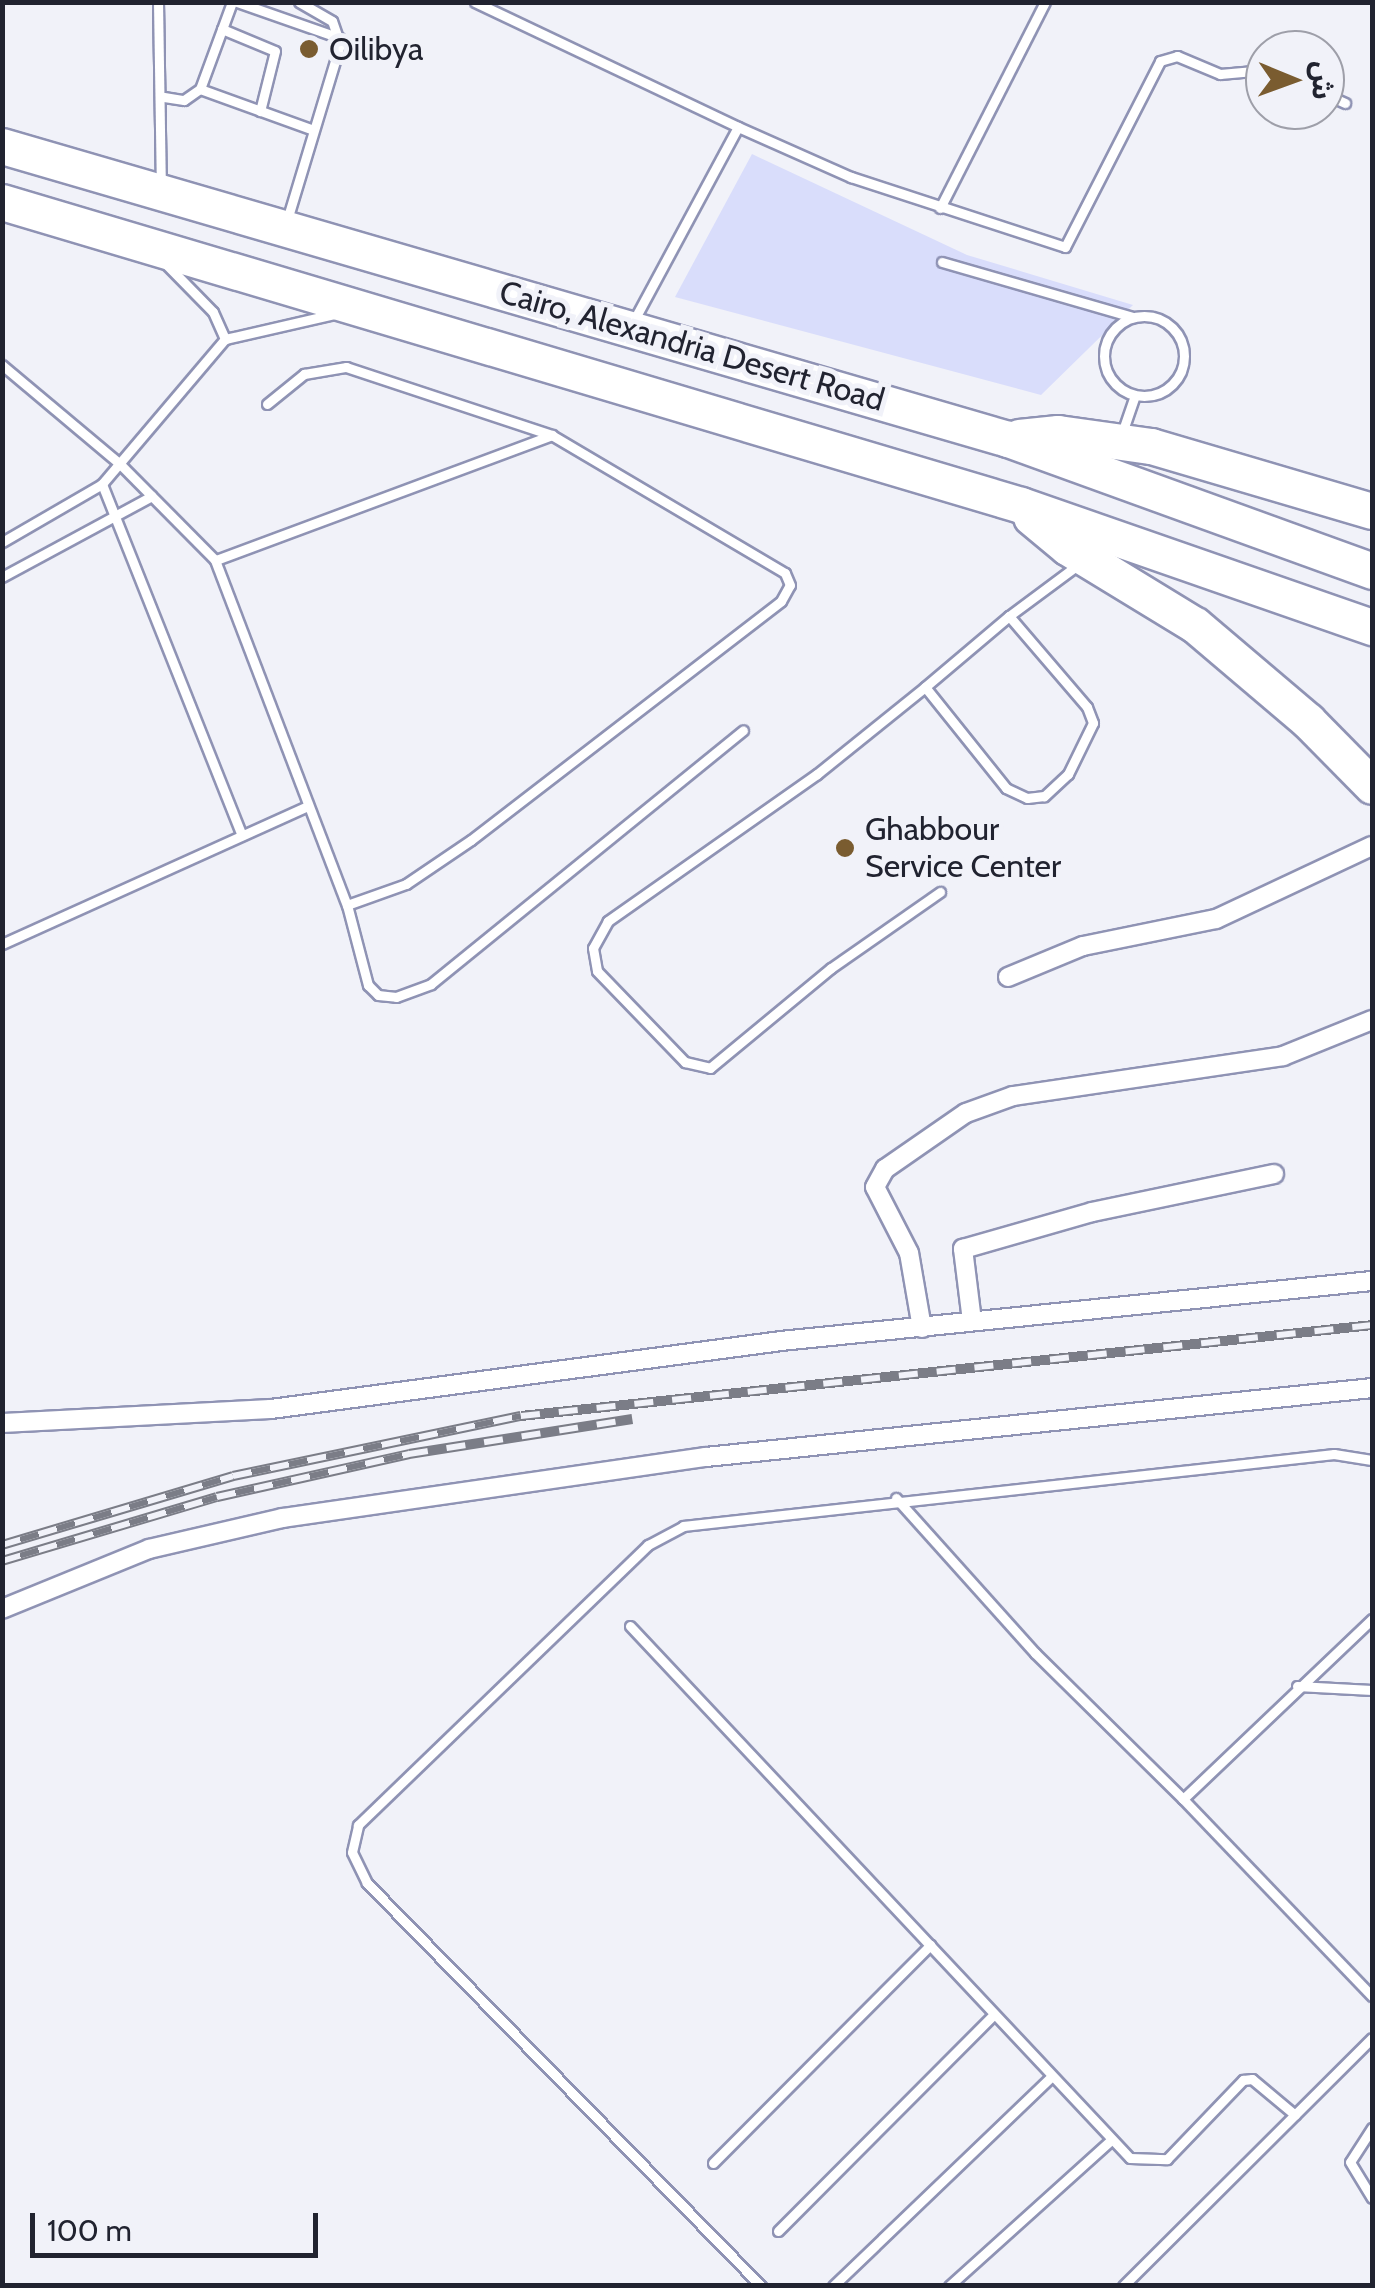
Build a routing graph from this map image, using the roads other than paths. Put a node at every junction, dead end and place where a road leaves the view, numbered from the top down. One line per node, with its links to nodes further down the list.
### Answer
1 (158, 2): 10 (lane)
2 (234, 2): 6 (lane); 7 (lane)
3 (299, 2): 7 (lane)
4 (475, 2): 12 (lane)
5 (1044, 2): 17 (lane)
6 (222, 29): 9 (lane); 11 (lane)
7 (340, 38): 13 (lane)
8 (1245, 72): 17 (lane)
9 (200, 89): 10 (lane); 11 (lane)
10 (164, 97): 15 (lane)
11 (260, 111): 13 (lane)
12 (738, 127): 17 (lane); 23 (lane)
13 (312, 130): 18 (lane)
14 (2, 146): 15 (highway, Cairo, Alexandria Desert Road)
15 (161, 191): 18 (highway, Cairo, Alexandria Desert Road)
16 (2, 202): 19 (highway, Cairo, Alexandria Desert Road)
17 (940, 208)
18 (285, 227): 23 (highway, Cairo, Alexandria Desert Road)
19 (148, 245): 21 (highway, Cairo, Alexandria Desert Road); 24 (lane)
20 (942, 262): 22 (lane)
21 (359, 308): 24 (lane); 34 (highway, Cairo, Alexandria Desert Road)
22 (1132, 317): 26 (lane); 26 (lane)
23 (630, 328): 29 (highway, Cairo, Alexandria Desert Road)
24 (225, 339): 31 (lane)
25 (2, 365): 31 (lane)
26 (1135, 396): 30 (lane)
27 (267, 404): 28 (lane)
28 (552, 436): 39 (lane); 51 (lane)
29 (1008, 439): 30 (highway); 40 (highway, Cairo, Alexandria Desert Road)
30 (1119, 440): 35 (highway)
31 (121, 465): 32 (lane); 33 (lane)
32 (102, 484): 36 (lane); 37 (lane)
33 (152, 496): 36 (lane); 39 (lane)
34 (1021, 505): 38 (highway); 43 (highway, Cairo, Alexandria Desert Road)
35 (1372, 511)
36 (117, 520): 41 (lane); 48 (lane)
37 (2, 542)
38 (1086, 559): 42 (lane); 46 (highway)
39 (215, 560): 47 (lane)
40 (1372, 571)
41 (2, 577)
42 (1009, 616): 44 (lane); 44 (lane)
43 (1372, 627)
44 (925, 687): 50 (lane)
45 (743, 730): 51 (lane)
46 (1372, 786)
47 (306, 806): 48 (lane); 51 (lane)
48 (242, 835): 52 (lane)
49 (1372, 846): 53 (street)
50 (940, 892)
51 (347, 905)
52 (2, 944)
53 (1008, 976)
54 (1372, 1020): 58 (street)
55 (1274, 1174): 57 (street)
56 (1372, 1282): 57 (street)
57 (972, 1321): 58 (street)
58 (922, 1328): 60 (street)
59 (1372, 1388): 63 (street)
60 (2, 1423)
61 (1372, 1460): 62 (lane)
62 (896, 1498): 68 (lane); 80 (lane)
63 (2, 1609)
64 (1372, 1619): 66 (lane)
65 (630, 1626): 69 (lane)
66 (1297, 1686): 67 (lane); 68 (lane)
67 (1372, 1690)
68 (1183, 1799): 70 (lane)
69 (930, 1945): 71 (lane); 77 (lane)
70 (1372, 1996)
71 (994, 2014): 73 (lane); 79 (lane)
72 (1372, 2038): 74 (lane)
73 (1052, 2076): 76 (lane); 81 (lane)
74 (1295, 2114): 76 (lane); 83 (lane)
75 (1372, 2128): 78 (lane)
76 (1112, 2139): 82 (lane)
77 (713, 2163)
78 (1372, 2198)
79 (778, 2231)
80 (761, 2286)
81 (833, 2286)
82 (949, 2286)
83 (1123, 2286)

